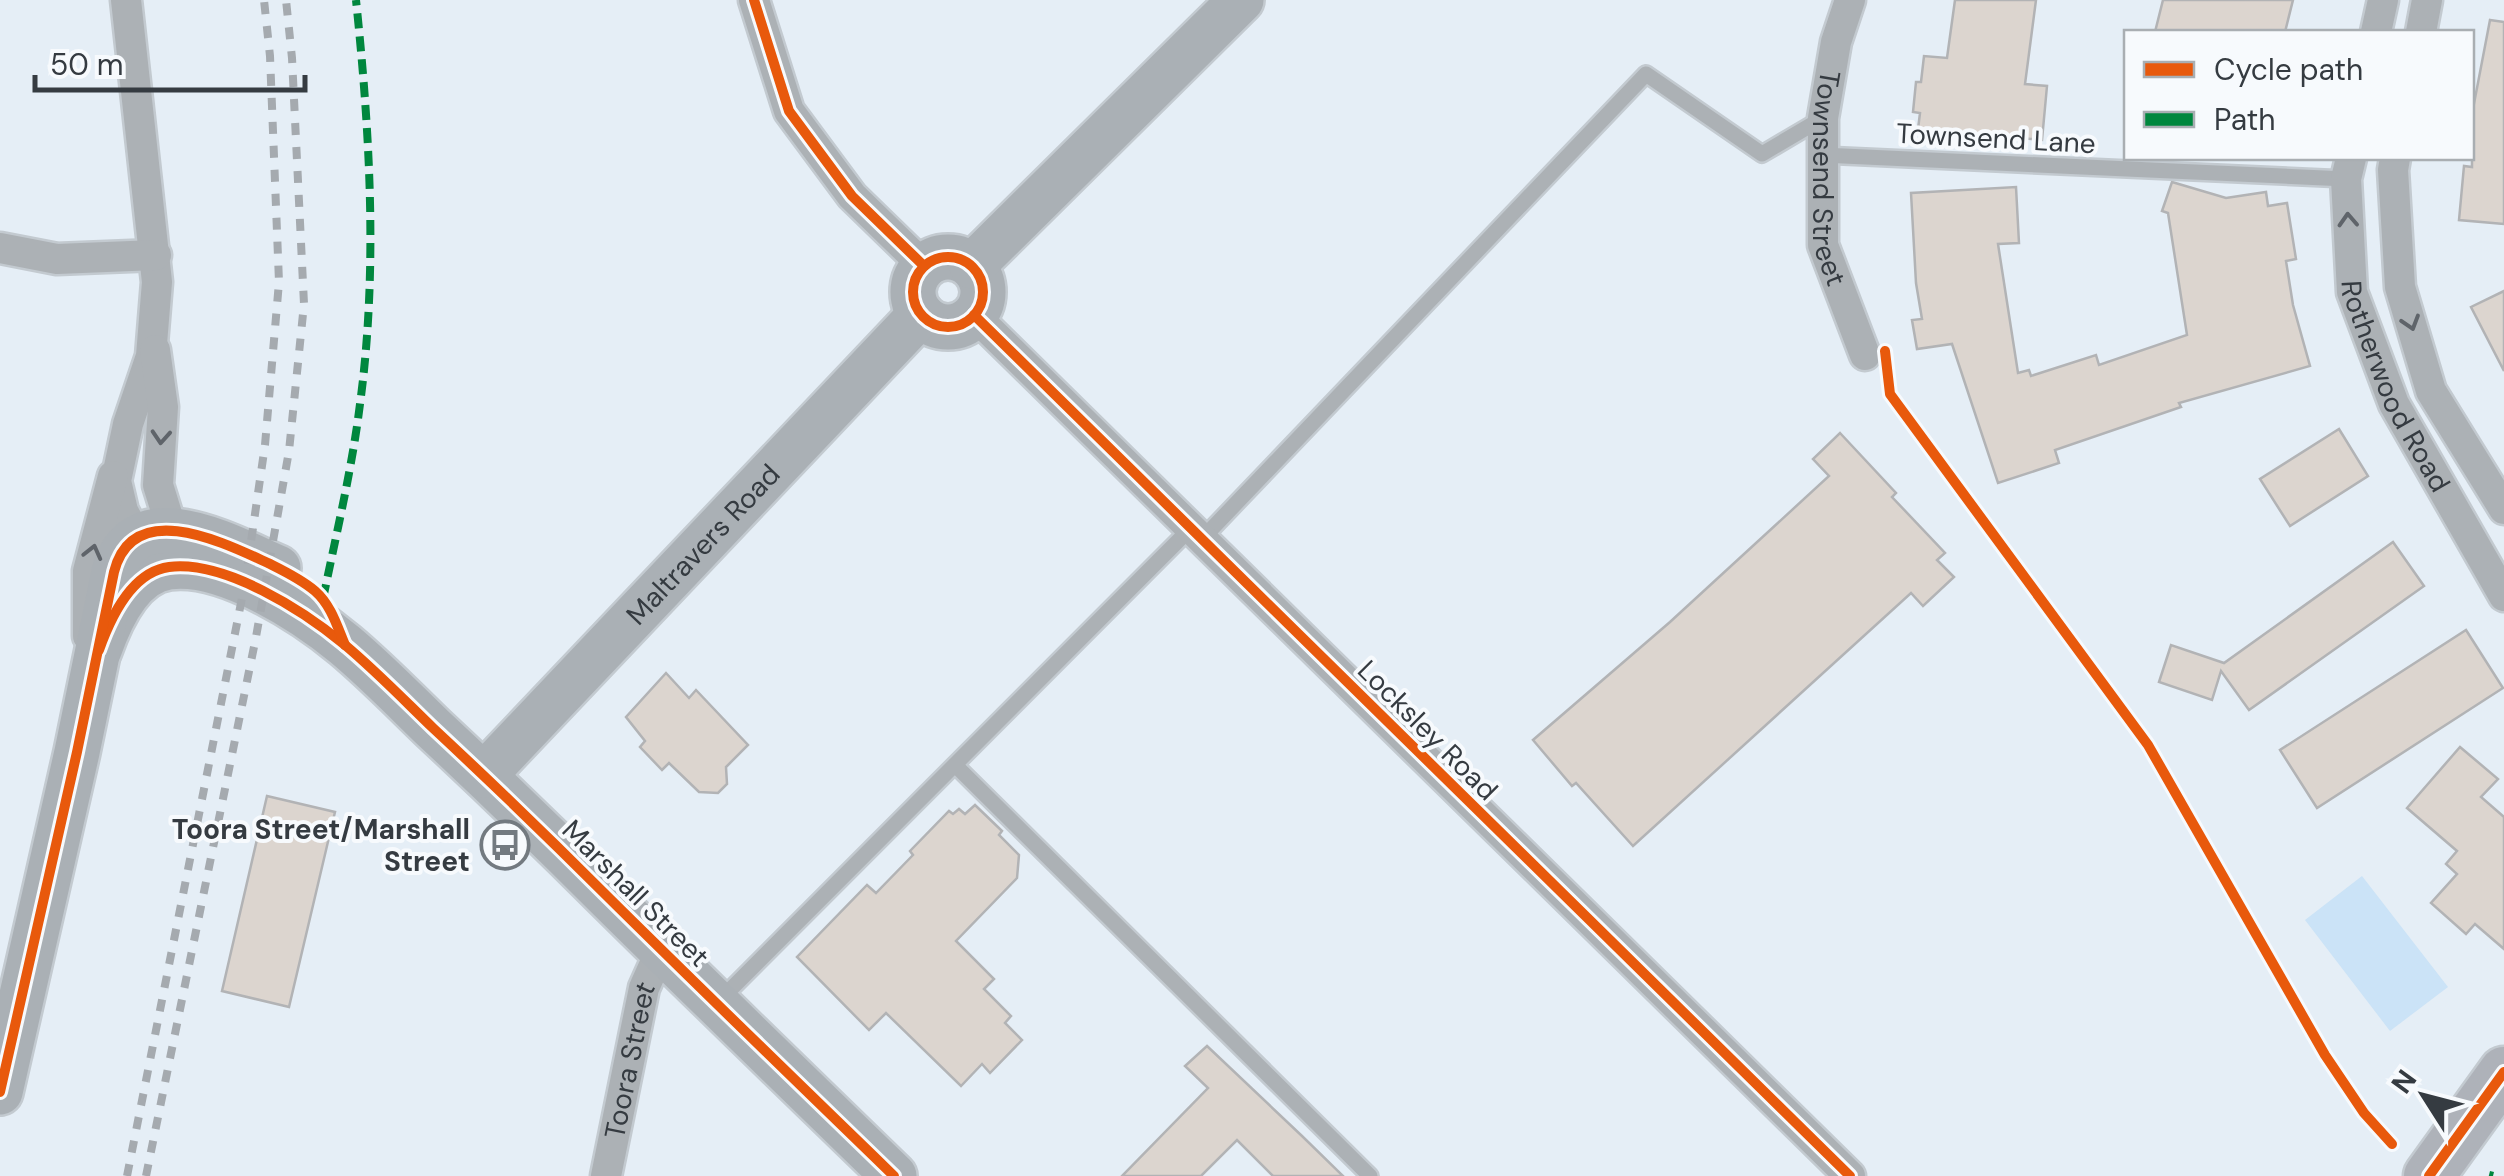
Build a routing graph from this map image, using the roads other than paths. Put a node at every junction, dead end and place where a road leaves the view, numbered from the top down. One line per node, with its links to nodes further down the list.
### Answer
1 (126, 0): 14 (street)
2 (754, 0): 15 (street)
3 (1241, 0): 16 (street)
4 (1850, 0): 9 (street, Townsend Street)
5 (2383, 0): 7 (street)
6 (2427, 0): 8 (street)
7 (2376, 30)
8 (2420, 30)
9 (1823, 118): 10 (street, Townsend Street); 23 (lane)
10 (1822, 156): 12 (lane, Townsend Lane); 20 (street, Townsend Street)
11 (2396, 160): 22 (street, Rotherwood Road, one-way to 22)
12 (2349, 168): 25 (street, Rotherwood Road, one-way to 12)
13 (0, 248): 14 (street)
14 (156, 255): 19 (street)
15 (924, 266): 16 (street); 17 (street)
16 (972, 266): 18 (street)
17 (921, 314): 18 (street); 28 (street, Maltravers Road)
18 (974, 315): 23 (street, Locksley Road)
19 (154, 342): 21 (street); 24 (street, one-way to 24)
20 (1865, 355)
21 (124, 441): 24 (street); 26 (street, one-way to 21)
22 (2504, 508)
23 (1196, 534): 27 (lane); 36 (street, Locksley Road)
24 (158, 546): 26 (street); 28 (street, Marshall Street)
25 (2504, 596)
26 (95, 667): 32 (street)
27 (954, 765): 30 (lane); 35 (lane)
28 (484, 775): 29 (street, Marshall Street)
29 (661, 950): 30 (street, Marshall Street); 33 (street, Toora Street)
30 (716, 1004): 34 (street, Marshall Street)
31 (2504, 1072): 37 (main road)
32 (0, 1092)
33 (606, 1176)
34 (894, 1176)
35 (1370, 1176)
36 (1850, 1176)
37 (2429, 1176)

